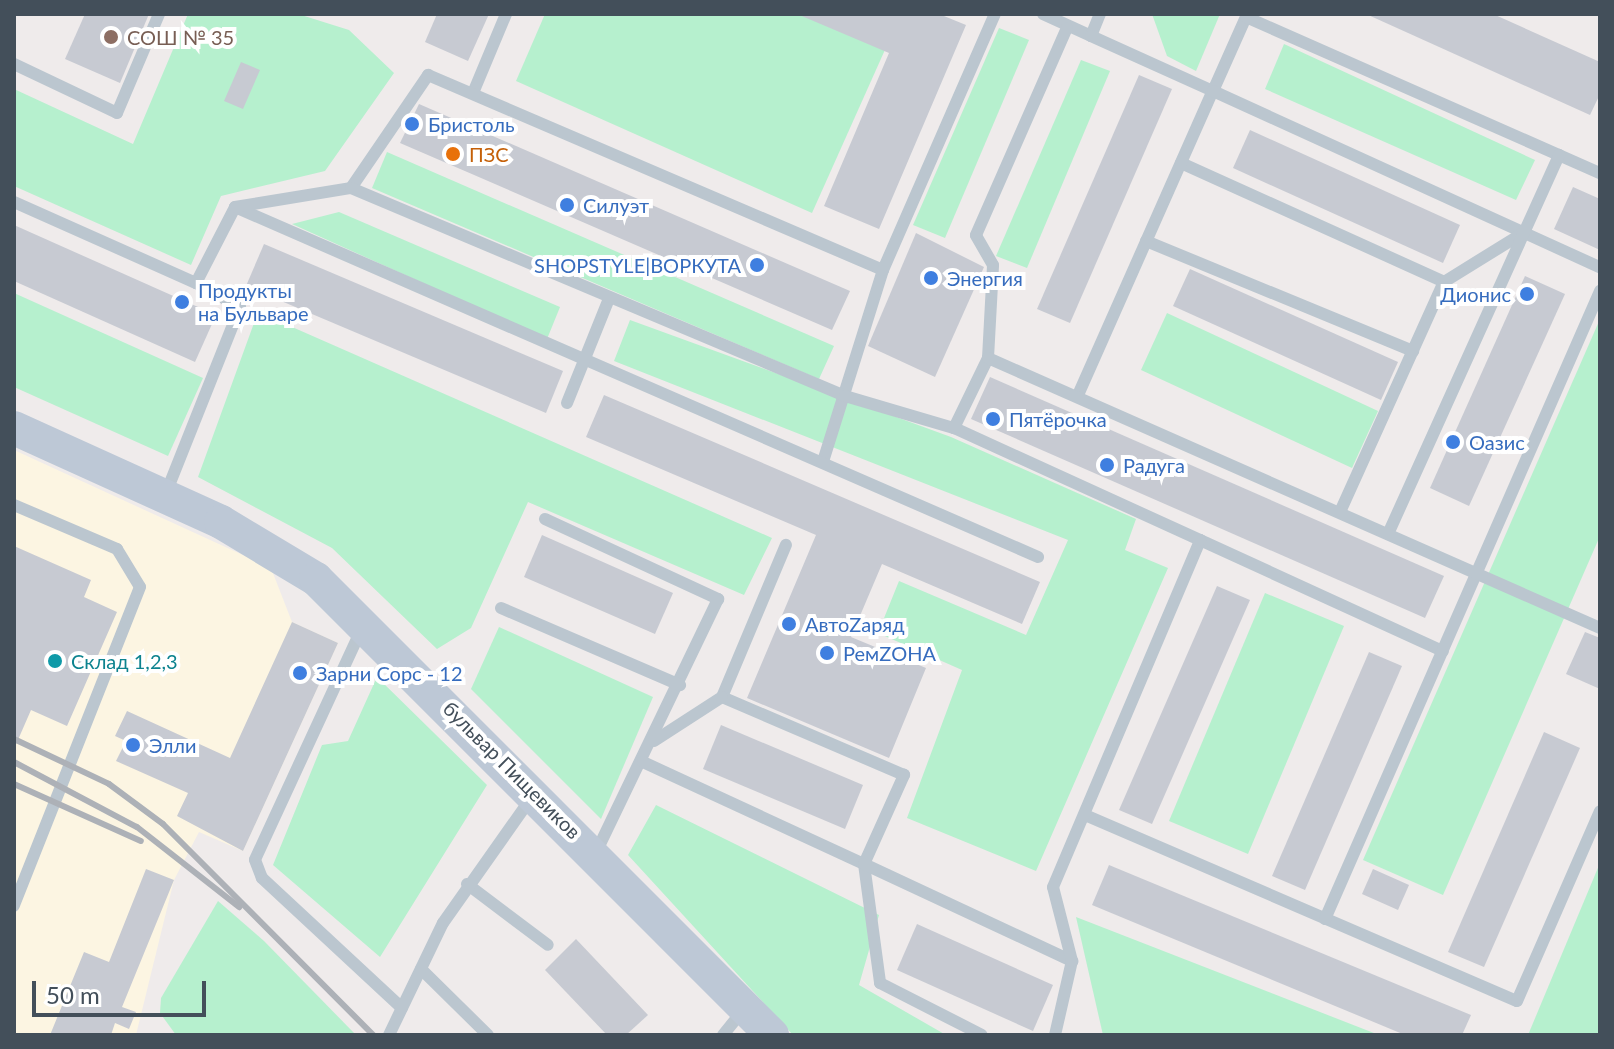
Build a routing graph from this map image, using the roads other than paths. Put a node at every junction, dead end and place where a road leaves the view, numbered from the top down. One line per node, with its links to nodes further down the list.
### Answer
1 (159, 14): 8 (lane)
2 (506, 14): 10 (lane)
3 (995, 14): 20 (lane)
4 (1100, 14): 7 (lane)
5 (1039, 15): 6 (lane)
6 (1067, 28): 7 (lane); 26 (lane)
7 (1091, 36): 9 (lane)
8 (14, 64)
9 (1213, 91): 11 (lane); 12 (lane); 17 (lane)
10 (473, 93): 14 (lane); 20 (lane)
11 (1559, 155): 13 (lane); 17 (lane)
12 (1181, 163): 18 (lane); 21 (lane)
13 (1600, 173)
14 (351, 188): 16 (lane); 24 (lane)
15 (14, 202): 22 (lane)
16 (235, 207): 22 (lane); 27 (lane)
17 (1523, 233): 19 (lane); 21 (lane); 38 (lane)
18 (1146, 241): 25 (lane); 28 (lane)
19 (1600, 267)
20 (883, 270): 29 (lane)
21 (1444, 282): 25 (lane)
22 (196, 283): 34 (lane)
23 (1600, 291): 42 (lane)
24 (608, 301): 27 (lane); 29 (lane)
25 (1413, 351): 36 (lane)
26 (988, 358): 28 (lane); 32 (lane)
27 (583, 364): 30 (lane); 33 (lane)
28 (1078, 395): 36 (lane)
29 (845, 396): 32 (lane); 33 (lane)
30 (567, 403)
31 (14, 428): 34 (main road, бульвар Пищевиков)
32 (954, 428): 39 (lane)
33 (823, 461): 41 (lane)
34 (164, 496): 44 (main road, бульвар Пищевиков)
35 (14, 505): 57 (lane)
36 (1340, 512): 38 (lane)
37 (545, 519): 47 (lane)
38 (1388, 534): 42 (lane)
39 (1200, 540): 46 (lane); 53 (lane)
40 (786, 545): 48 (lane)
41 (1038, 557)
42 (1477, 573): 45 (lane); 46 (lane)
43 (501, 608): 47 (lane)
44 (365, 621): 51 (main road, бульвар Пищевиков); 62 (lane)
45 (1600, 628)
46 (1443, 651): 58 (lane)
47 (680, 685): 49 (lane)
48 (722, 697): 49 (lane); 55 (lane)
49 (654, 741): 50 (lane)
50 (643, 762): 54 (lane); 55 (lane)
51 (534, 795): 54 (main road, бульвар Пищевиков); 56 (lane)
52 (1600, 811): 58 (lane)
53 (1085, 815): 58 (lane); 60 (lane)
54 (596, 853): 63 (main road, бульвар Пищевиков)
55 (864, 864): 60 (lane); 68 (lane)
56 (467, 884): 59 (lane); 61 (lane)
57 (14, 906)
58 (1325, 919)
59 (548, 945)
60 (1072, 961): 69 (lane)
61 (421, 969): 62 (lane); 65 (lane)
62 (402, 1008): 64 (lane)
63 (745, 1008): 66 (lane); 67 (main road, бульвар Пищевиков)
64 (389, 1035)
65 (488, 1035)
66 (723, 1035)
67 (772, 1035)
68 (982, 1035)
69 (1055, 1035)

